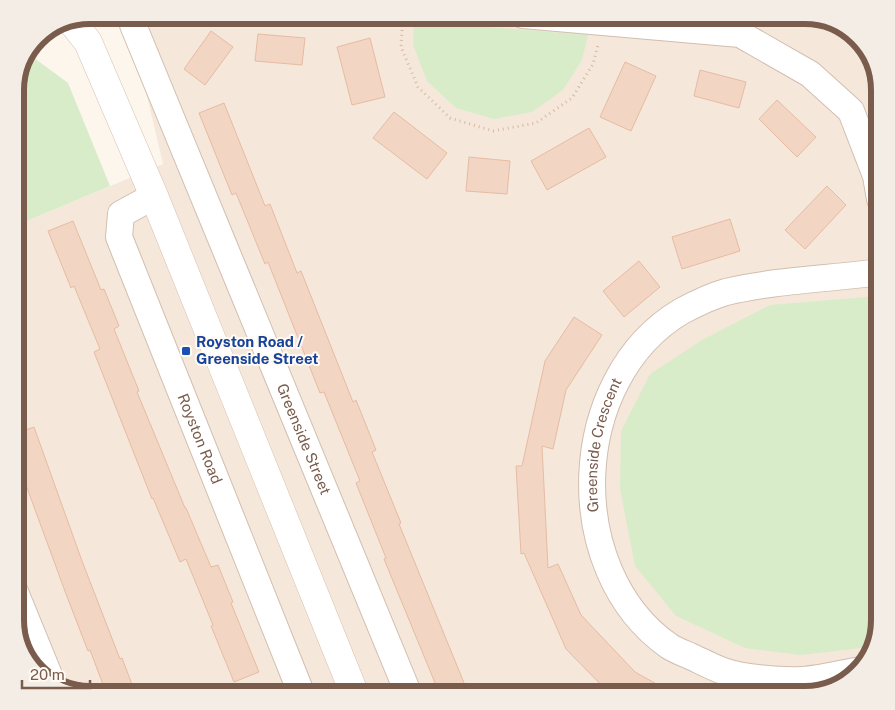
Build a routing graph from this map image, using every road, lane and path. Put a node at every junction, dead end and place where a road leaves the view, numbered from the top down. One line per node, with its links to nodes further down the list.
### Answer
1 (133, 24): 14 (street, Greenside Street)
2 (402, 24): 3 (path)
3 (604, 24)
4 (616, 24): 6 (street)
5 (75, 26): 7 (main road)
6 (871, 163)
7 (154, 196): 12 (street, Royston Road); 13 (main road)
8 (871, 273): 11 (street, Greenside Crescent)
9 (24, 614): 10 (street)
10 (47, 671)
11 (845, 673)
12 (298, 686)
13 (351, 686)
14 (405, 686)

